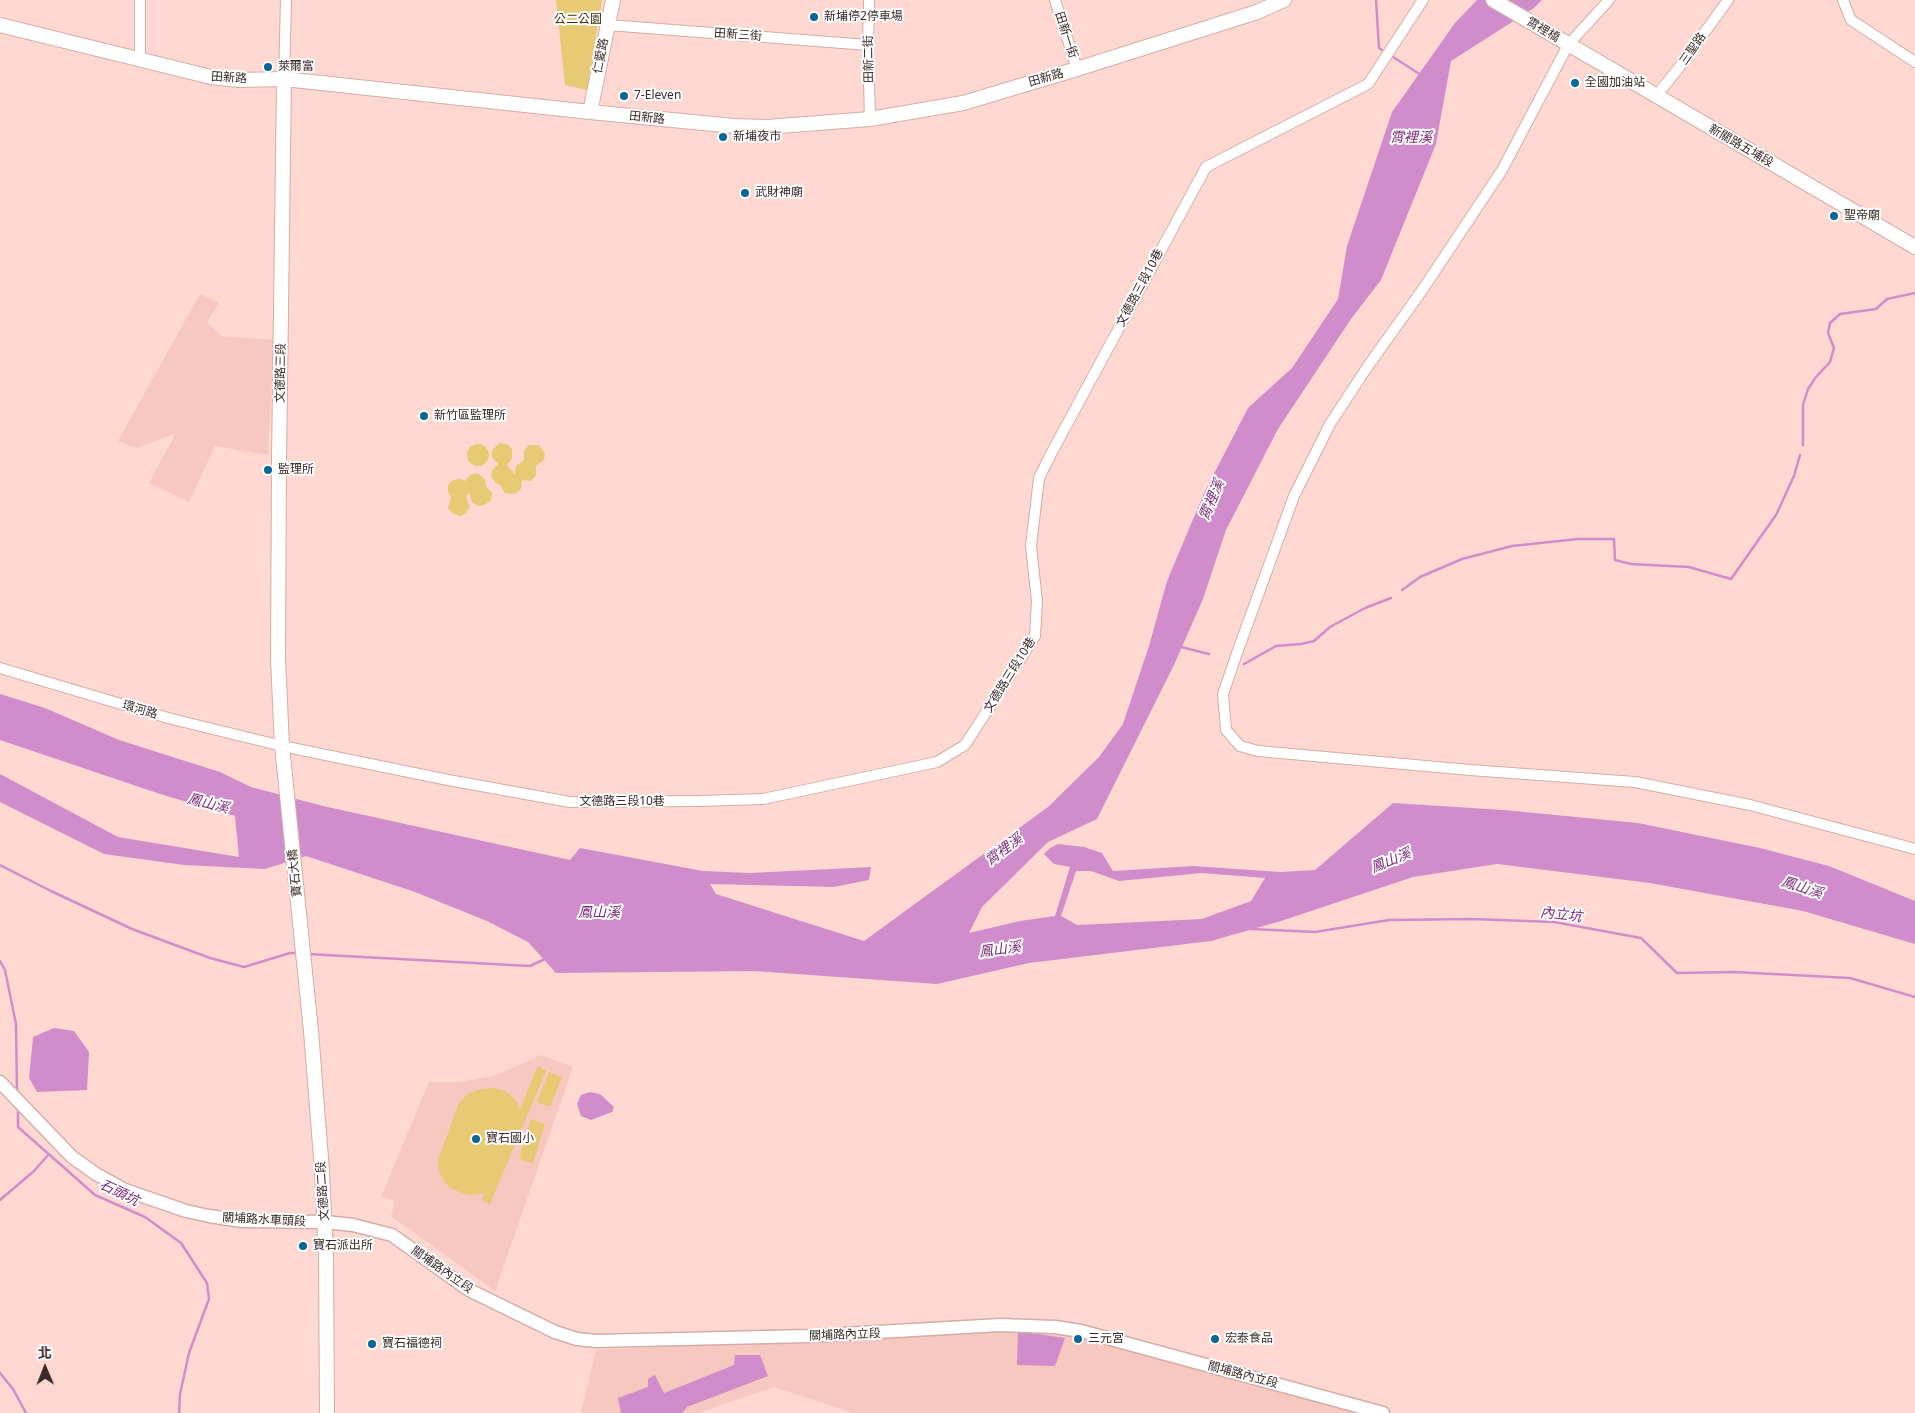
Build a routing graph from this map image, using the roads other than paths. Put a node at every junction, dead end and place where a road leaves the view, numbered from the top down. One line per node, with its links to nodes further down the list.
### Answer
1 (140, 0): 16 (street)
2 (286, 0): 19 (street, 文德路三段)
3 (613, 0): 13 (main road, 仁愛路)
4 (869, 0): 14 (street, 田新二街)
5 (1055, 0): 18 (street, 田新一街)
6 (1284, 0): 18 (main road, 田新路)
7 (1423, 0): 25 (street, 文德路三段10巷)
8 (1493, 0): 15 (main road, 霄裡橋)
9 (1609, 0): 15 (street)
10 (1728, 0): 20 (street, 三聖路)
11 (1843, 0): 17 (street)
12 (0, 25): 16 (main road, 田新路)
13 (608, 25): 14 (street, 田新三街); 21 (main road, 仁愛路)
14 (868, 45): 22 (street, 田新二街)
15 (1568, 45): 20 (main road, 新關路五埔段); 26 (street)
16 (140, 60): 19 (main road, 田新路)
17 (1915, 62)
18 (1077, 69): 22 (main road, 田新路)
19 (284, 79): 21 (main road, 田新路); 25 (main road, 文德路三段)
20 (1656, 96): 23 (main road, 新關路五埔段)
21 (590, 112): 22 (main road, 田新路)
22 (870, 119)
23 (1915, 247)
24 (0, 668): 25 (street, 環河路)
25 (282, 746): 27 (main road, 寶石大橋)
26 (1915, 849)
27 (308, 1000): 29 (main road, 文德路二段)
28 (0, 1083): 29 (street, 關埔路水車頭段)
29 (325, 1222): 30 (main road, 文德路二段); 31 (street, 關埔路內立段)
30 (327, 1413)
31 (1383, 1413)

